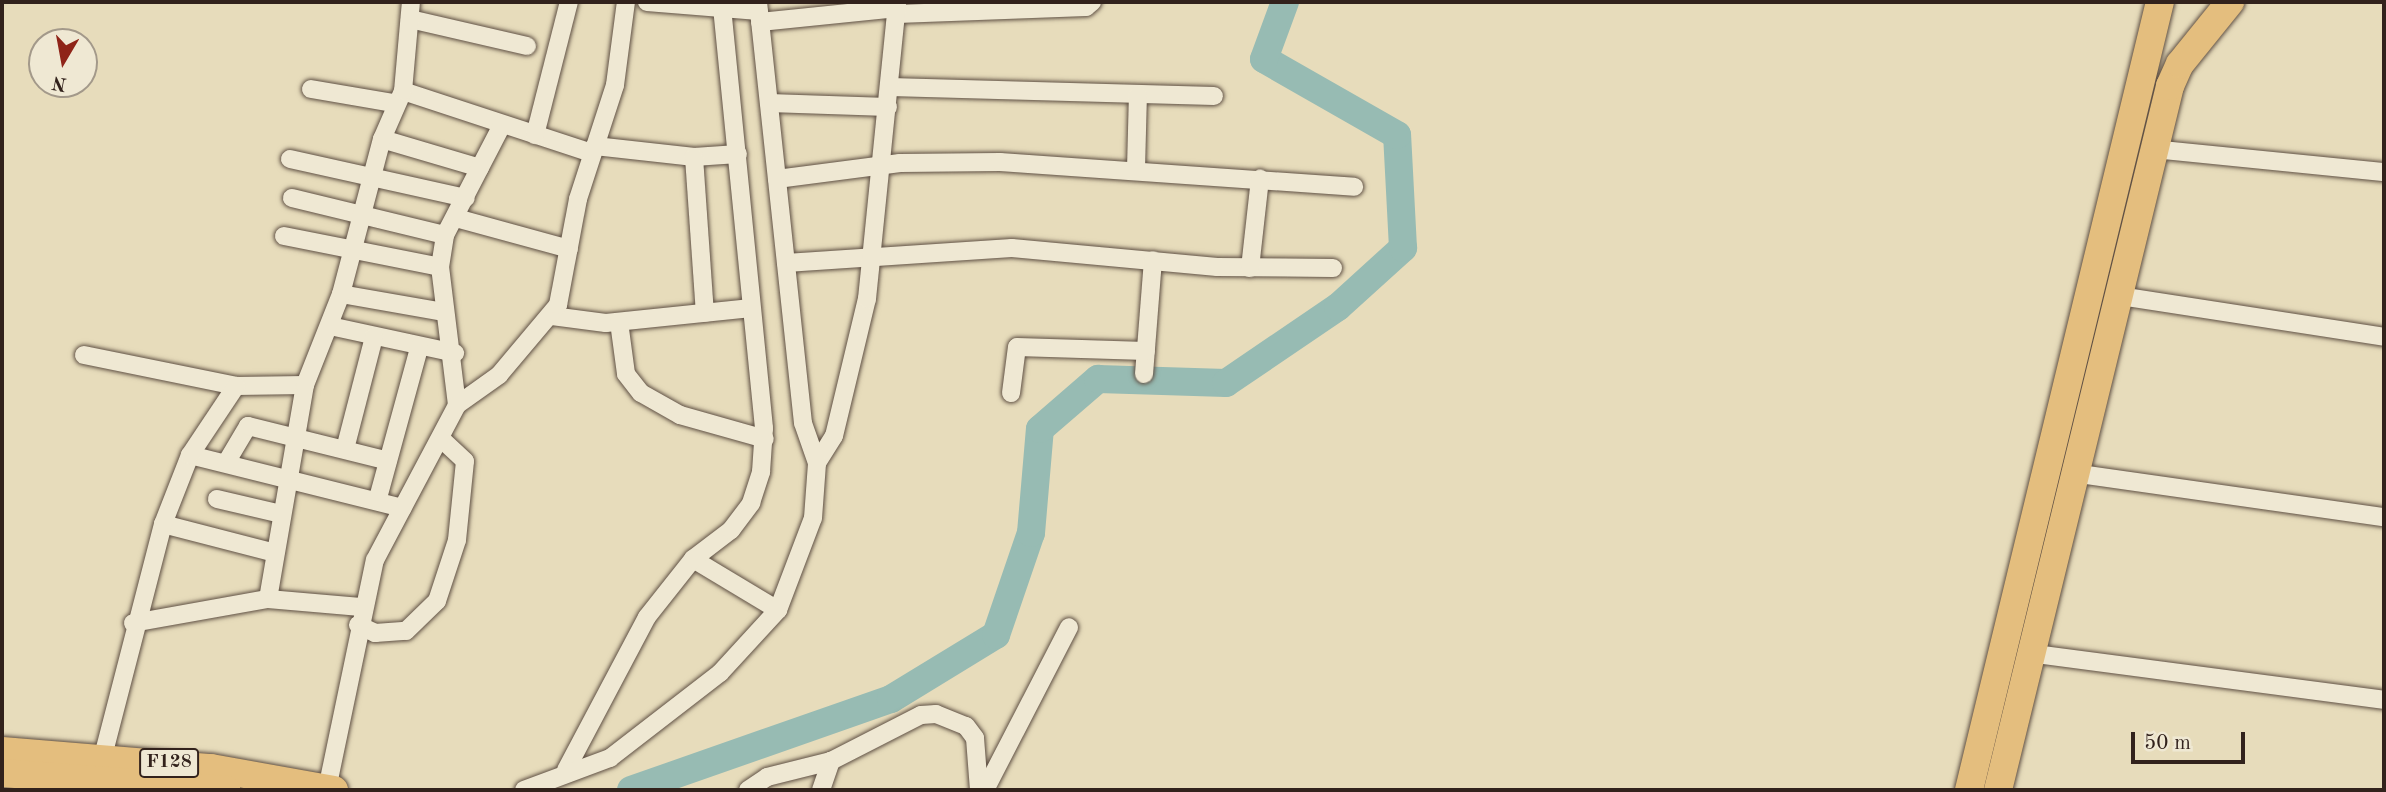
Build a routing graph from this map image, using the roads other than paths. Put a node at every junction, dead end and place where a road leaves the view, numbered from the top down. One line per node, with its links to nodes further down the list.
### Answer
1 (569, 2): 20 (street)
2 (626, 2): 22 (street)
3 (647, 2): 8 (street)
4 (1093, 2): 7 (street)
5 (2160, 2): 107 (main road)
6 (2230, 2): 23 (main road)
7 (897, 8): 10 (street); 12 (street)
8 (722, 9): 10 (street); 24 (street)
9 (410, 10): 11 (street); 16 (street)
10 (759, 12): 17 (street)
11 (527, 46)
12 (890, 87): 14 (street); 18 (street)
13 (311, 89): 16 (street)
14 (1138, 96): 15 (street); 29 (street)
15 (1214, 96)
16 (398, 97): 19 (street); 21 (street)
17 (769, 103): 18 (street); 32 (street)
18 (888, 107): 27 (street)
19 (502, 125): 20 (street); 28 (street)
20 (535, 135): 22 (street)
21 (382, 139): 28 (street); 31 (street)
22 (593, 149): 25 (street); 41 (street)
23 (2153, 149): 30 (street); 50 (main road)
24 (738, 153): 25 (street); 51 (street)
25 (694, 157): 53 (street)
26 (290, 159): 31 (street)
27 (879, 165): 29 (street); 32 (street); 43 (street)
28 (480, 169): 36 (street)
29 (1136, 169): 33 (street)
30 (2384, 172)
31 (372, 176): 36 (street); 37 (street)
32 (777, 179): 45 (street)
33 (1260, 179): 34 (street); 47 (street)
34 (1354, 187)
35 (292, 198): 37 (street)
36 (466, 198): 38 (street)
37 (362, 214): 39 (street); 42 (street)
38 (456, 218): 39 (street); 41 (street)
39 (445, 235): 46 (street)
40 (284, 236): 42 (street)
41 (569, 248): 54 (street)
42 (351, 251): 46 (street); 49 (street)
43 (871, 260): 44 (street); 45 (street); 75 (street)
44 (1153, 260): 47 (street); 60 (street)
45 (786, 263): 75 (street)
46 (440, 267): 52 (street)
47 (1250, 268): 48 (street)
48 (1332, 268)
49 (341, 294): 52 (street); 56 (street)
50 (2120, 296): 58 (street); 76 (main road)
51 (751, 308): 53 (street); 70 (street)
52 (444, 312): 61 (street)
53 (705, 313): 55 (street)
54 (552, 316): 55 (street); 67 (street)
55 (619, 322): 70 (street)
56 (330, 326): 57 (street); 64 (street)
57 (373, 337): 59 (street); 71 (street)
58 (2384, 337)
59 (419, 348): 61 (street); 73 (street)
60 (1146, 351): 63 (street); 66 (street)
61 (455, 353): 67 (street)
62 (84, 355): 65 (street)
63 (1144, 374)
64 (305, 384): 65 (street); 68 (street)
65 (236, 386): 72 (street)
66 (1012, 393)
67 (457, 405): 69 (street)
68 (298, 437): 71 (street); 74 (street); 77 (street)
69 (441, 439): 80 (street); 90 (street)
70 (765, 439): 85 (street)
71 (345, 449): 73 (street)
72 (190, 455): 74 (street); 83 (street)
73 (388, 461): 78 (street)
74 (226, 463): 77 (street)
75 (817, 463): 88 (street)
76 (2080, 474): 82 (street); 92 (main road)
77 (289, 477): 78 (street); 81 (street)
78 (378, 498): 80 (street)
79 (217, 499): 81 (street)
80 (403, 508): 87 (street)
81 (281, 514): 84 (street)
82 (2384, 517)
83 (163, 524): 84 (street); 89 (street)
84 (275, 553): 86 (street)
85 (693, 559): 88 (street); 97 (street)
86 (268, 599): 87 (street); 89 (street)
87 (361, 607): 90 (street)
88 (778, 610): 97 (street)
89 (133, 623): 95 (street)
90 (358, 625): 101 (street)
91 (1069, 627): 106 (street)
92 (2036, 654): 93 (street); 108 (main road)
93 (2384, 700)
94 (2, 751): 95 (main road, F128)
95 (103, 756): 98 (main road, F128)
96 (831, 761): 103 (street); 104 (street); 105 (street)
97 (566, 770): 102 (street)
98 (150, 771): 99 (main road, F128); 100 (main road, F128); 101 (main road, F128)
99 (2, 772)
100 (227, 790)
101 (331, 790)
102 (524, 790)
103 (748, 790)
104 (821, 790)
105 (979, 790)
106 (985, 790)
107 (1969, 790)
108 (1998, 790)

